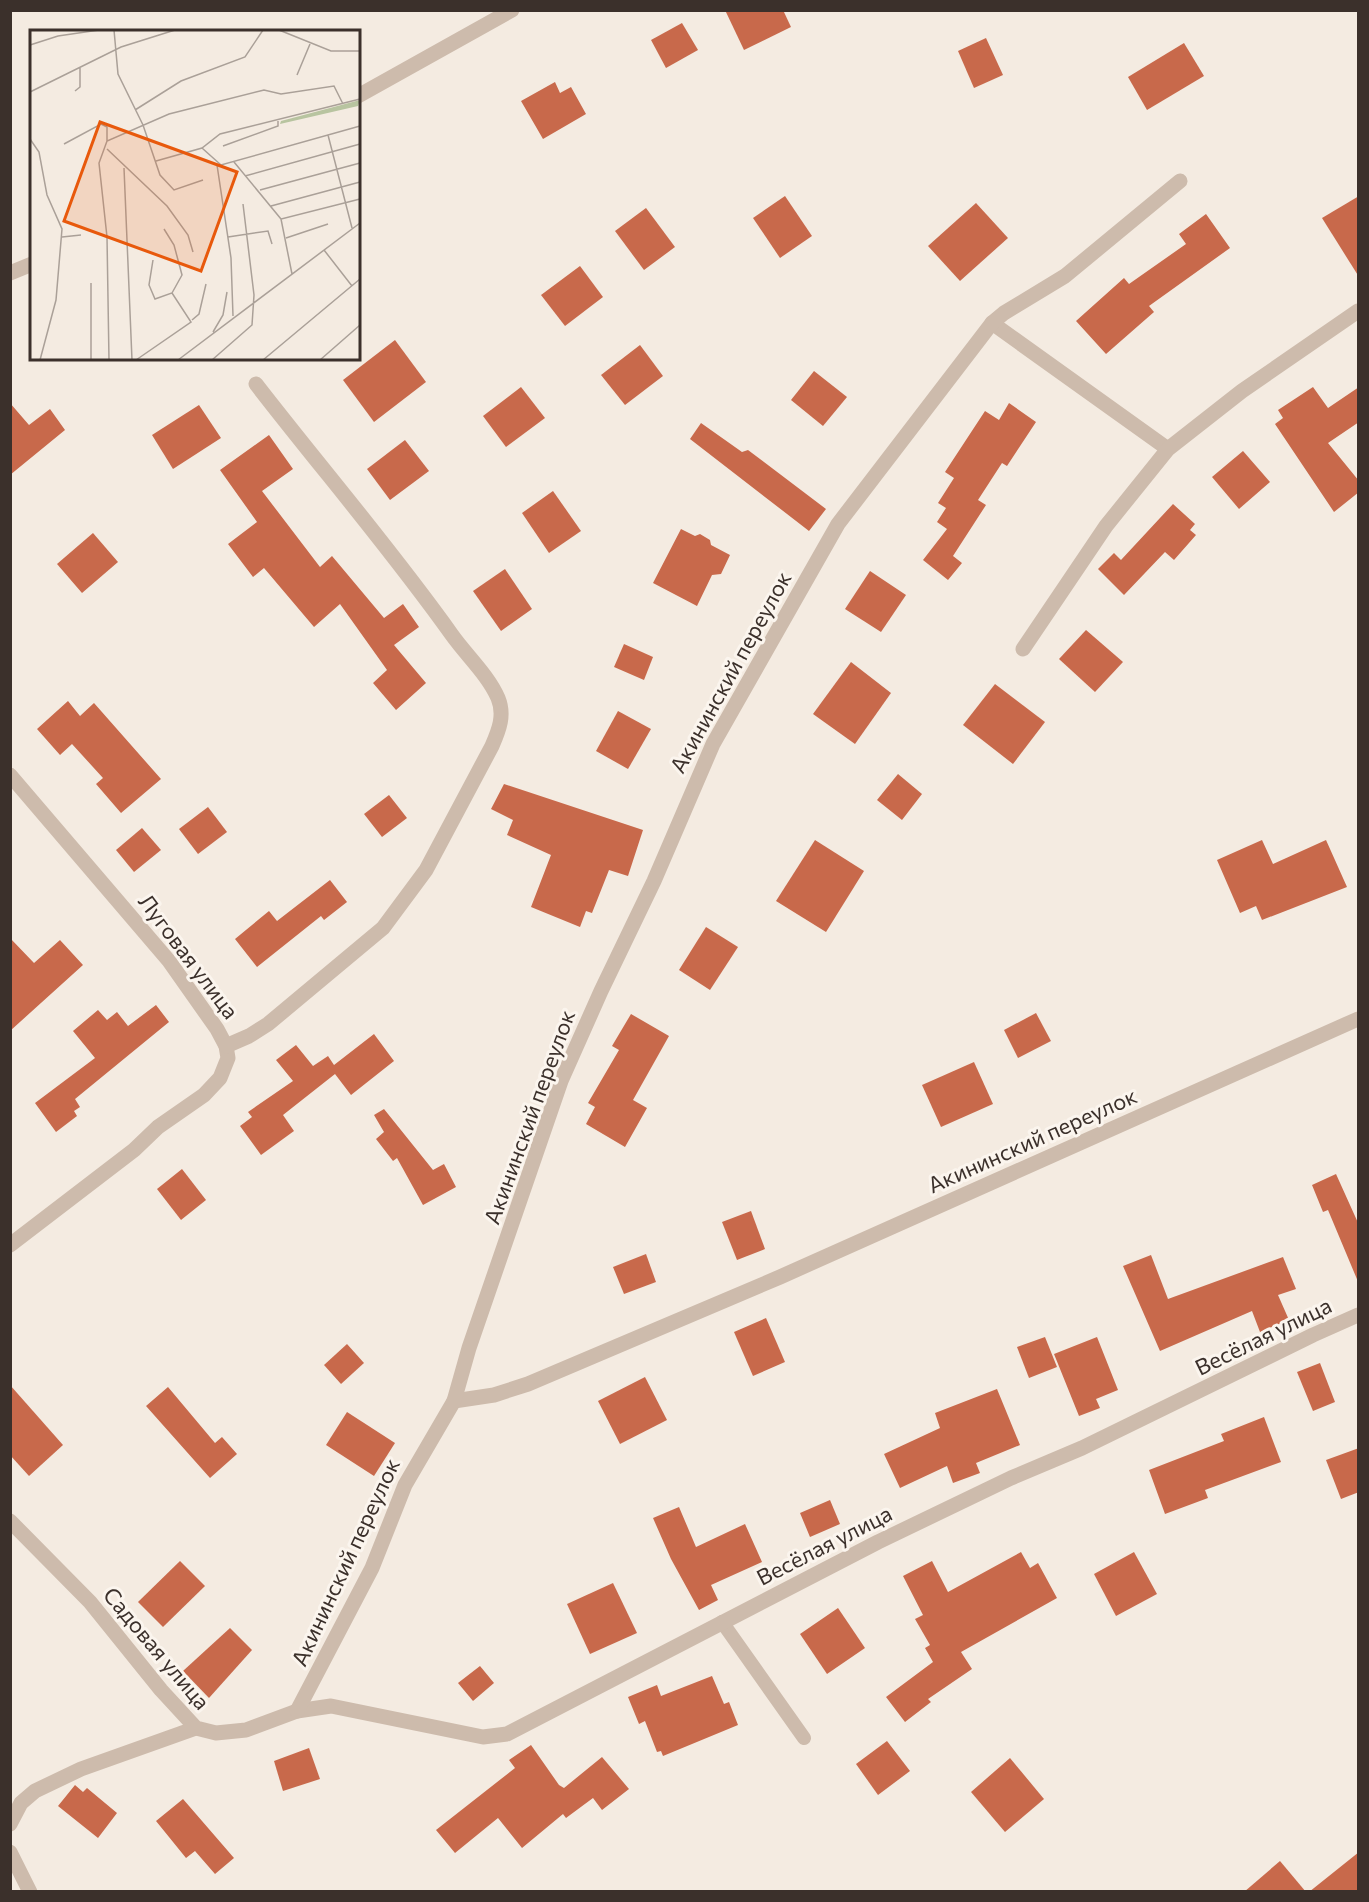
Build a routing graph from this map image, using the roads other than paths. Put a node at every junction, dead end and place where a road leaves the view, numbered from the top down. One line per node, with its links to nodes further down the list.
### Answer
1 (512, 10): 2 (street)
2 (360, 95)
3 (1179, 181): 7 (street, Акининский переулок)
4 (30, 265): 5 (street)
5 (10, 273)
6 (1359, 311): 9 (street)
7 (992, 323): 9 (street); 16 (street, Акининский переулок)
8 (256, 384): 13 (street)
9 (1168, 449): 10 (street)
10 (1023, 649)
11 (10, 775): 13 (street, Луговая улица)
12 (1359, 1019): 16 (street, Акининский переулок)
13 (226, 1046): 14 (street, Луговая улица)
14 (10, 1245)
15 (1359, 1315): 18 (street, Весёлая улица)
16 (454, 1401): 19 (street, Акининский переулок)
17 (10, 1521): 20 (street, Садовая улица)
18 (722, 1622): 19 (street, Весёлая улица); 21 (lane)
19 (297, 1711): 20 (street, Садовая улица)
20 (196, 1728): 22 (street)
21 (804, 1738)
22 (10, 1824)
23 (10, 1852): 24 (street)
24 (30, 1892)

